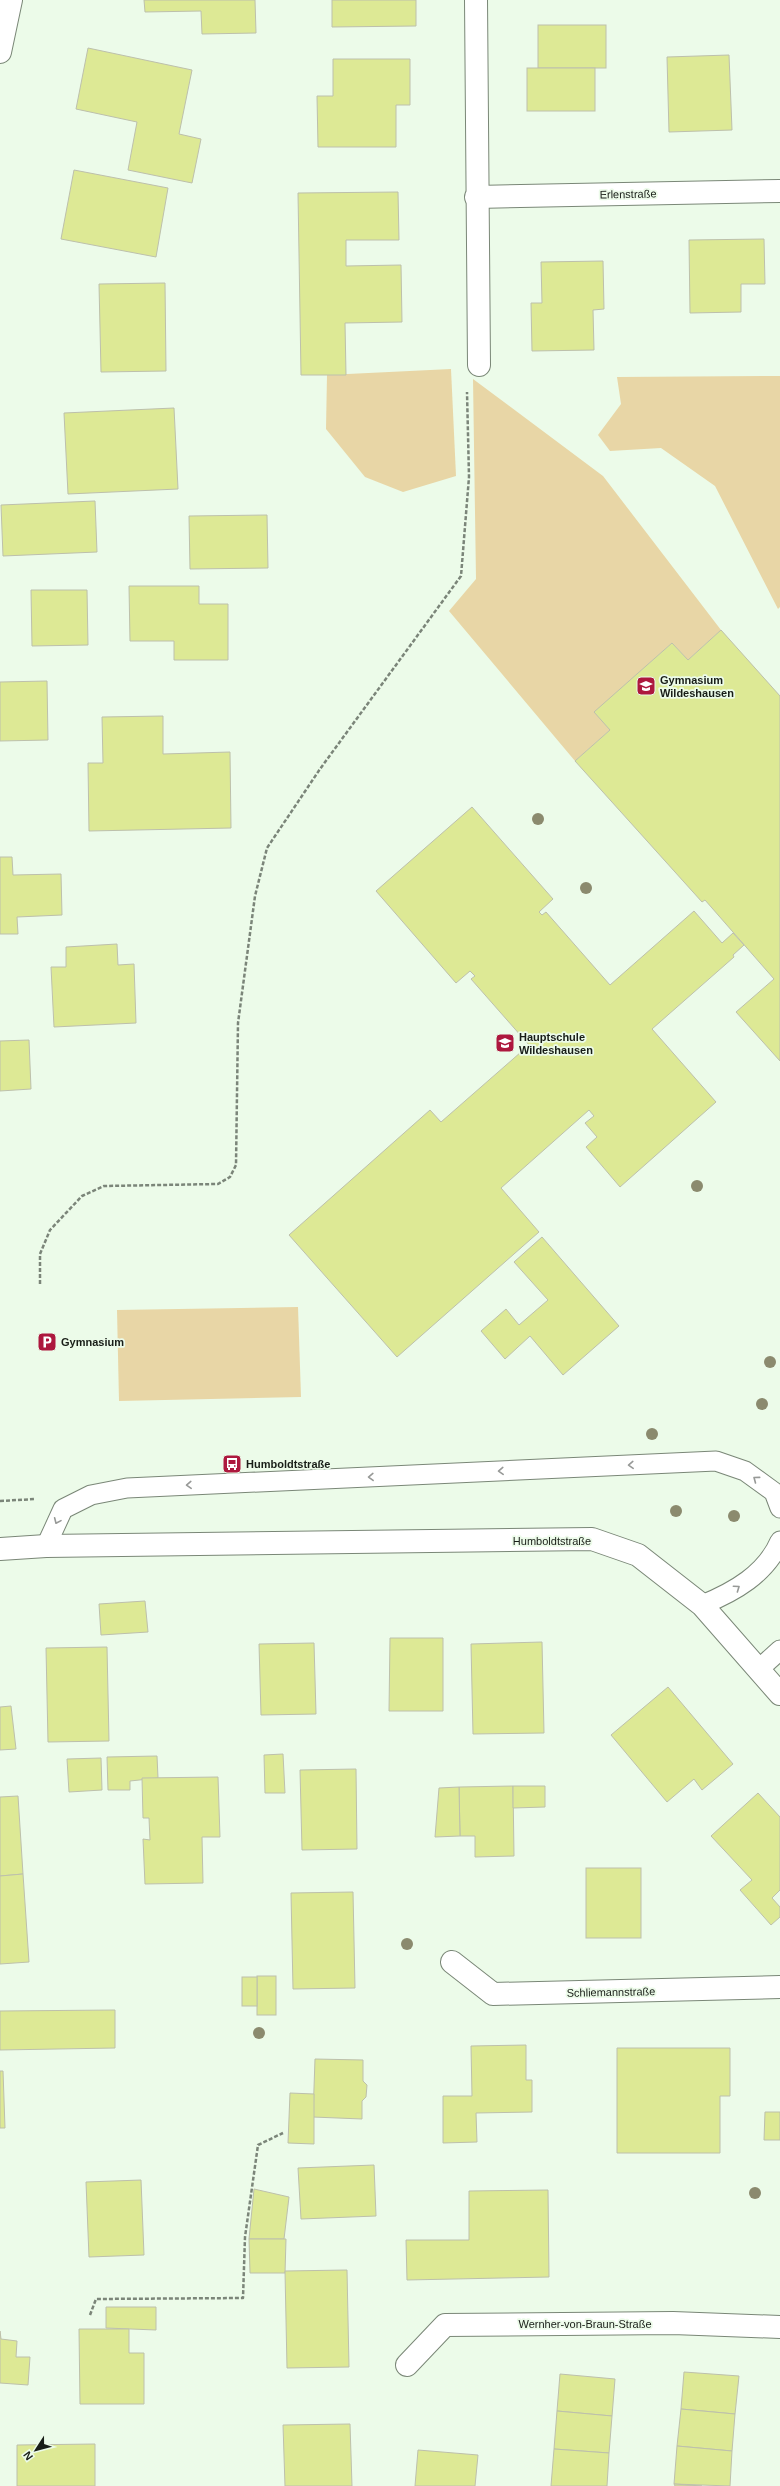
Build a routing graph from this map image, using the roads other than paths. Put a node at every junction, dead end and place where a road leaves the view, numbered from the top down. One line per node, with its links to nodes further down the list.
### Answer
1 (10, 0): 3 (street)
2 (476, 0): 5 (street)
3 (0, 52)
4 (780, 191): 5 (street, Erlenstraße)
5 (476, 197): 6 (street)
6 (480, 364)
7 (780, 1508): 9 (lane, one-way to 9)
8 (780, 1541): 11 (lane, one-way to 8)
9 (46, 1546): 10 (street, Humboldtstraße); 11 (street, Humboldtstraße)
10 (0, 1549)
11 (702, 1605): 13 (street, Humboldtstraße)
12 (780, 1650): 13 (lane)
13 (758, 1670): 14 (street, Humboldtstraße)
14 (780, 1694)
15 (452, 1962): 16 (street, Schliemannstraße)
16 (780, 1987)
17 (780, 2326): 18 (street, Wernher-von-Braun-Straße)
18 (407, 2365)

